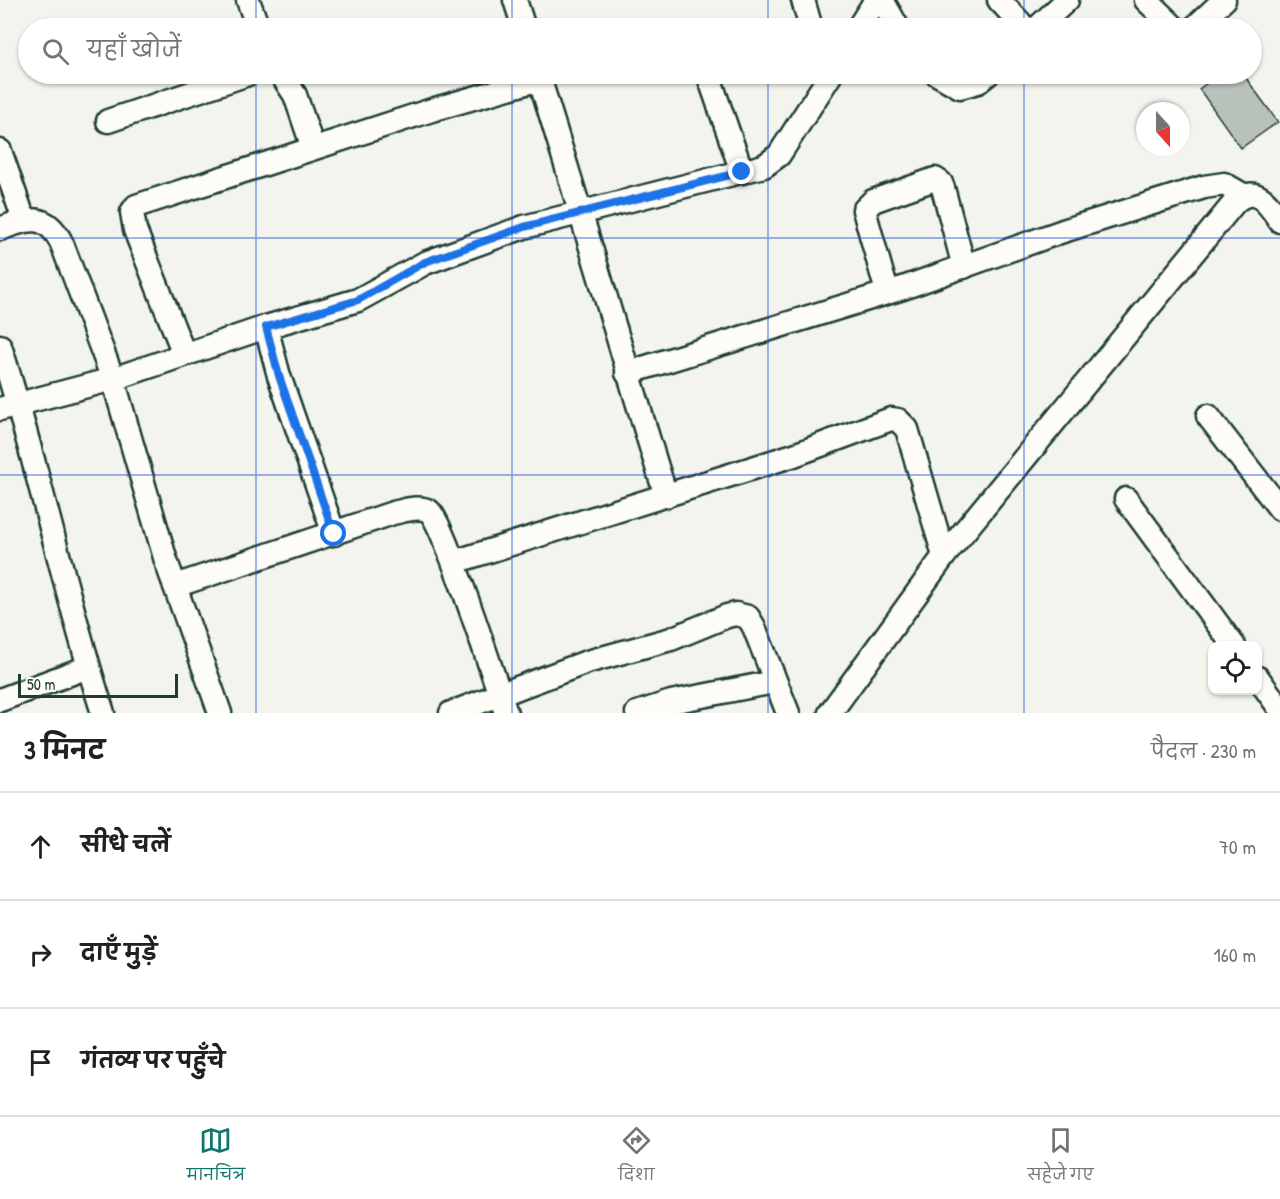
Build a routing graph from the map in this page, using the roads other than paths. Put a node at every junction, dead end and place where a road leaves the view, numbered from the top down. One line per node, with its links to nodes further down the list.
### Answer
1 (248, 0): 10 (street)
2 (515, 0): 11 (street)
3 (803, 0): 12 (street)
4 (876, 0): 13 (street)
5 (882, 0): 14 (street)
6 (999, 0): 15 (street)
7 (1067, 0): 16 (street)
8 (1146, 0): 17 (street)
9 (1224, 0): 18 (street)
10 (254, 18)
11 (521, 18)
12 (808, 18)
13 (864, 18)
14 (892, 18)
15 (1016, 18)
16 (1048, 18)
17 (1165, 18)
18 (1205, 18)
19 (218, 84): 27 (street)
20 (288, 84): 28 (street)
21 (514, 84): 28 (street)
22 (542, 84): 32 (street)
23 (711, 84): 30 (street)
24 (822, 84): 30 (street)
25 (955, 84): 26 (street)
26 (971, 84)
27 (108, 121)
28 (313, 147): 40 (street)
29 (0, 151): 33 (street)
30 (742, 172): 32 (street)
31 (1243, 195): 34 (street); 36 (street); 49 (street)
32 (583, 213): 38 (street); 41 (street)
33 (24, 220): 35 (street); 42 (street)
34 (1280, 220)
35 (0, 229)
36 (964, 267): 37 (street); 37 (street)
37 (887, 292): 41 (street)
38 (266, 327): 40 (street); 48 (street)
39 (0, 346): 43 (street)
40 (184, 354): 42 (street)
41 (627, 373): 45 (street)
42 (113, 379): 43 (street); 51 (street)
43 (10, 407): 53 (street)
44 (1208, 416): 47 (street)
45 (666, 496): 49 (street); 50 (street)
46 (1126, 499): 52 (street)
47 (1280, 509)
48 (334, 534): 50 (street); 51 (street)
49 (945, 556): 64 (street)
50 (454, 562): 57 (street)
51 (176, 586): 60 (street)
52 (1231, 641)
53 (88, 668): 56 (street); 59 (street)
54 (774, 682): 57 (street); 62 (street); 63 (street)
55 (1262, 685): 58 (street)
56 (0, 700)
57 (503, 703): 61 (street)
58 (1280, 709)
59 (103, 713)
60 (220, 713)
61 (451, 713)
62 (637, 713)
63 (788, 713)
64 (830, 713)

